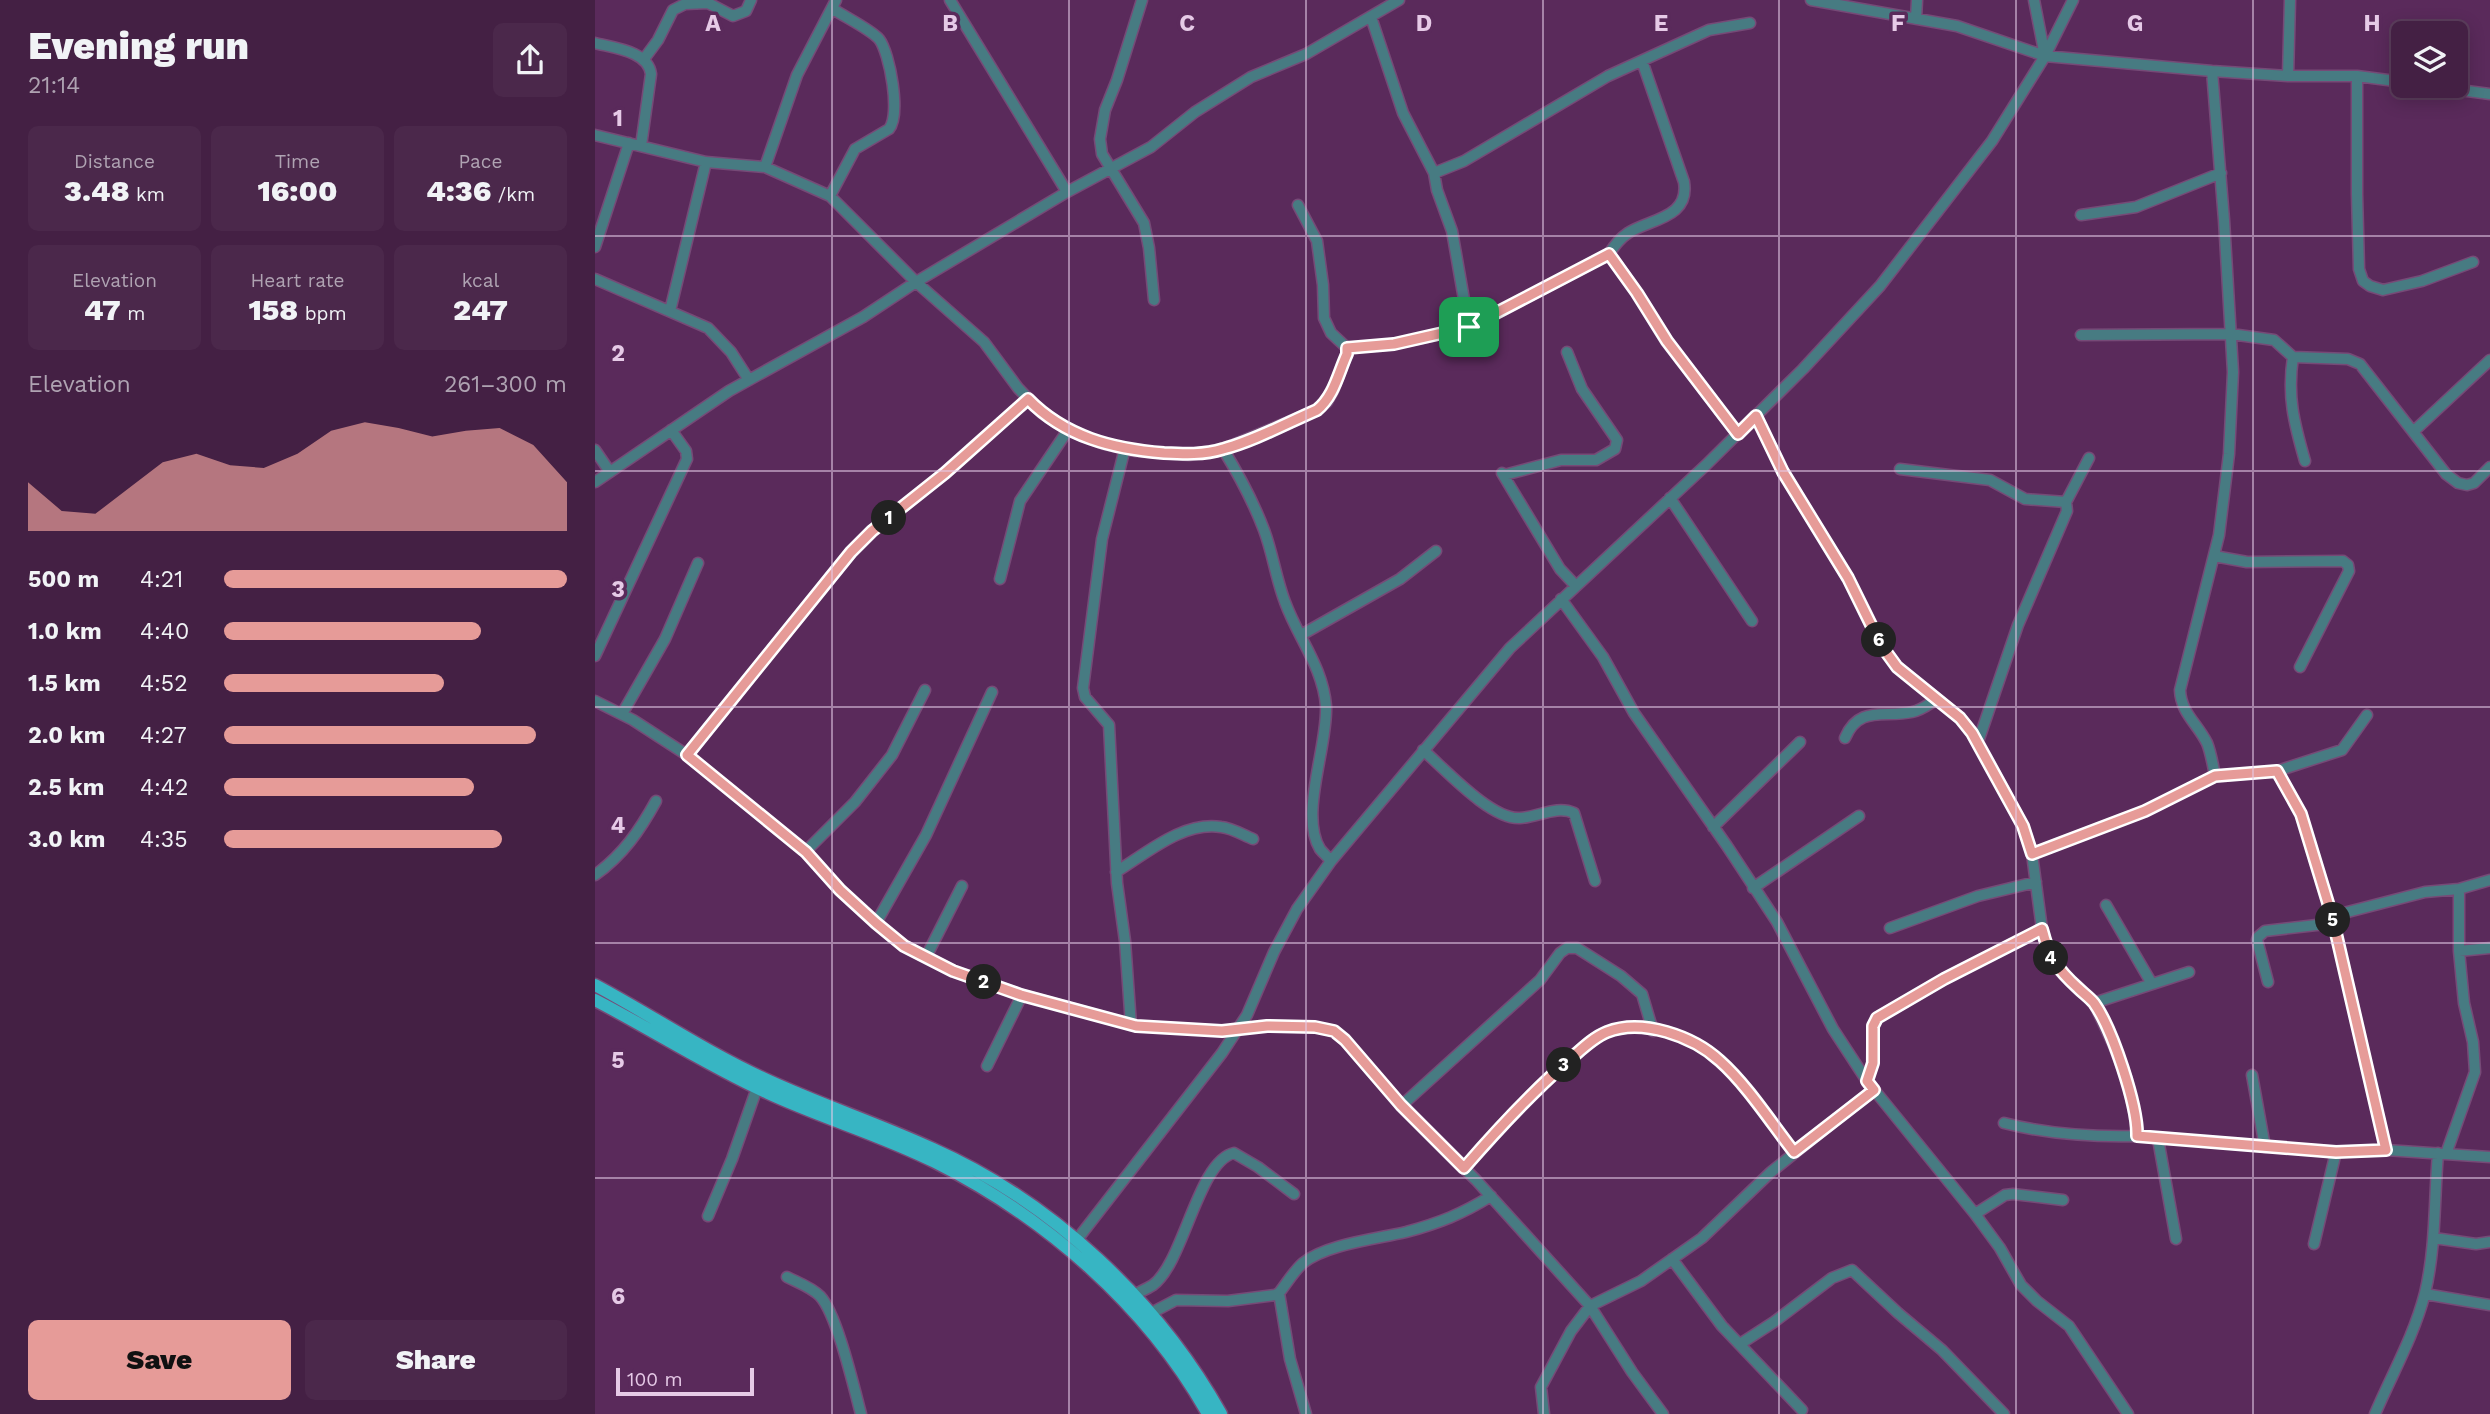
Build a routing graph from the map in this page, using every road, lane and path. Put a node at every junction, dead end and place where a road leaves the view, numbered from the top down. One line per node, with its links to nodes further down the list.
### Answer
1 (751, 0): 10 (street)
2 (950, 0): 33 (street)
3 (1142, 0): 30 (street)
4 (1399, 0): 13 (street)
5 (1811, 0): 11 (street)
6 (1917, 0): 14 (street)
7 (2034, 0): 17 (street)
8 (2073, 0): 17 (street)
9 (2290, 0): 21 (street)
10 (705, 2): 18 (street)
11 (1827, 2): 14 (street)
12 (834, 4): 29 (street); 34 (street)
13 (1371, 17): 30 (street); 31 (street)
14 (1916, 19): 17 (street)
15 (1750, 23): 19 (street)
16 (595, 43): 18 (street)
17 (2045, 55): 20 (street); 53 (street)
18 (644, 59): 27 (street)
19 (1642, 61): 31 (street); 38 (street)
20 (2212, 71): 21 (street); 32 (street)
21 (2288, 76): 22 (street)
22 (2357, 76): 23 (street); 39 (street)
23 (2391, 80)
24 (2468, 91): 25 (street)
25 (2490, 94)
26 (595, 135): 27 (street)
27 (635, 144): 28 (street); 37 (street)
28 (706, 162): 29 (street); 43 (street)
29 (765, 167): 34 (street)
30 (1111, 169): 33 (street); 42 (street)
31 (1434, 173): 44 (street)
32 (2221, 173): 36 (street); 45 (street)
33 (1067, 192): 41 (street)
34 (830, 196): 41 (street)
35 (1298, 205): 47 (street)
36 (2081, 215)
37 (595, 247)
38 (1609, 254): 44 (street); 57 (street)
39 (2473, 262)
40 (595, 279): 43 (street)
41 (916, 282): 51 (street); 52 (street)
42 (1154, 300)
43 (670, 311): 51 (street)
44 (1469, 327): 47 (street)
45 (2231, 334): 46 (street); 49 (street); 70 (street)
46 (2081, 335)
47 (1347, 348): 59 (street)
48 (1567, 352): 73 (street)
49 (2293, 357): 56 (street); 62 (street)
50 (2490, 360): 56 (street)
51 (749, 380): 54 (street)
52 (1028, 399): 55 (street); 89 (street)
53 (1756, 416): 57 (street); 81 (street)
54 (671, 430): 65 (street); 77 (street)
55 (1068, 430): 58 (street); 72 (street)
56 (2414, 431): 63 (street)
57 (1738, 434): 67 (street)
58 (1125, 448): 59 (street); 99 (street)
59 (1223, 449): 76 (street)
60 (595, 450): 65 (street)
61 (2089, 458): 68 (street)
62 (2305, 461)
63 (2490, 467)
64 (1900, 469): 68 (street)
65 (610, 472): 66 (street)
66 (595, 482)
67 (1670, 498): 73 (street); 75 (street)
68 (2066, 502): 87 (street)
69 (1436, 551): 76 (street)
70 (2214, 556): 78 (street); 91 (street)
71 (698, 563): 83 (street)
72 (1000, 579)
73 (1575, 585): 74 (street)
74 (1561, 599): 88 (street); 94 (street)
75 (1752, 621)
76 (1301, 635): 98 (street)
77 (595, 656)
78 (2300, 667)
79 (925, 690): 96 (street)
80 (992, 692): 109 (street)
81 (1937, 699): 85 (street); 87 (street)
82 (595, 701): 83 (street)
83 (622, 714): 89 (street)
84 (2367, 715): 90 (street)
85 (1845, 738)
86 (1800, 742): 94 (street)
87 (1978, 742): 97 (street)
88 (1423, 750): 98 (street); 102 (street)
89 (687, 755): 96 (street)
90 (2277, 771): 91 (street); 108 (street)
91 (2215, 776): 97 (street)
92 (656, 801): 100 (street)
93 (1859, 816): 105 (street)
94 (1713, 827): 105 (street)
95 (1253, 839): 99 (street)
96 (806, 852): 109 (street)
97 (2032, 854): 103 (street)
98 (1331, 861): 123 (street)
99 (1116, 872): 122 (street)
100 (595, 875)
101 (2490, 880): 106 (street)
102 (1595, 881)
103 (2036, 882): 110 (street); 111 (street)
104 (962, 886): 114 (street)
105 (1753, 888): 127 (street)
106 (2459, 889): 108 (street); 113 (street)
107 (2106, 905): 117 (street)
108 (2333, 920): 116 (street); 134 (street)
109 (876, 923): 114 (street)
110 (1890, 928)
111 (2042, 929): 121 (street); 127 (street)
112 (2490, 947): 113 (street)
113 (2459, 951): 137 (street)
114 (926, 957): 119 (street)
115 (2189, 972): 117 (street)
116 (2268, 982)
117 (2152, 984): 121 (street)
118 (595, 985): 147 (main road)
119 (1021, 995): 122 (street); 125 (street)
120 (595, 1000): 128 (main road)
121 (2094, 1003): 131 (street)
122 (1131, 1025): 123 (street)
123 (1239, 1027): 129 (street); 147 (street)
124 (1653, 1031): 129 (street); 135 (street); 139 (street)
125 (987, 1066)
126 (2252, 1075): 133 (street)
127 (1871, 1085): 135 (street); 143 (street)
128 (757, 1088): 144 (street); 161 (main road)
129 (1401, 1105): 139 (street)
130 (2004, 1123): 131 (street)
131 (2137, 1136): 132 (street)
132 (2158, 1139): 133 (street); 146 (street)
133 (2265, 1147): 136 (street)
134 (2386, 1150): 136 (street); 137 (street)
135 (1794, 1152): 150 (street)
136 (2336, 1152): 149 (street)
137 (2442, 1153): 138 (street); 145 (street)
138 (2490, 1157)
139 (1464, 1168): 141 (street)
140 (1294, 1194): 154 (street)
141 (1491, 1196): 152 (street); 156 (street)
142 (2063, 1200): 143 (street)
143 (1975, 1214): 167 (street)
144 (708, 1216)
145 (2434, 1238): 148 (street); 153 (street)
146 (2176, 1239)
147 (1076, 1241): 154 (main road)
148 (2490, 1242)
149 (2314, 1244)
150 (1672, 1259): 156 (street); 158 (street)
151 (787, 1278): 160 (street)
152 (1279, 1293): 157 (street); 163 (street)
153 (2425, 1294): 155 (street); 168 (street)
154 (1133, 1295): 157 (main road)
155 (2490, 1305)
156 (1590, 1306): 164 (street); 165 (street)
157 (1151, 1313): 162 (main road)
158 (1740, 1344): 159 (street); 166 (street)
159 (1802, 1410)
160 (861, 1414)
161 (1208, 1414)
162 (1221, 1414)
163 (1306, 1414)
164 (1544, 1414)
165 (1663, 1414)
166 (2004, 1414)
167 (2128, 1414)
168 (2375, 1414)

